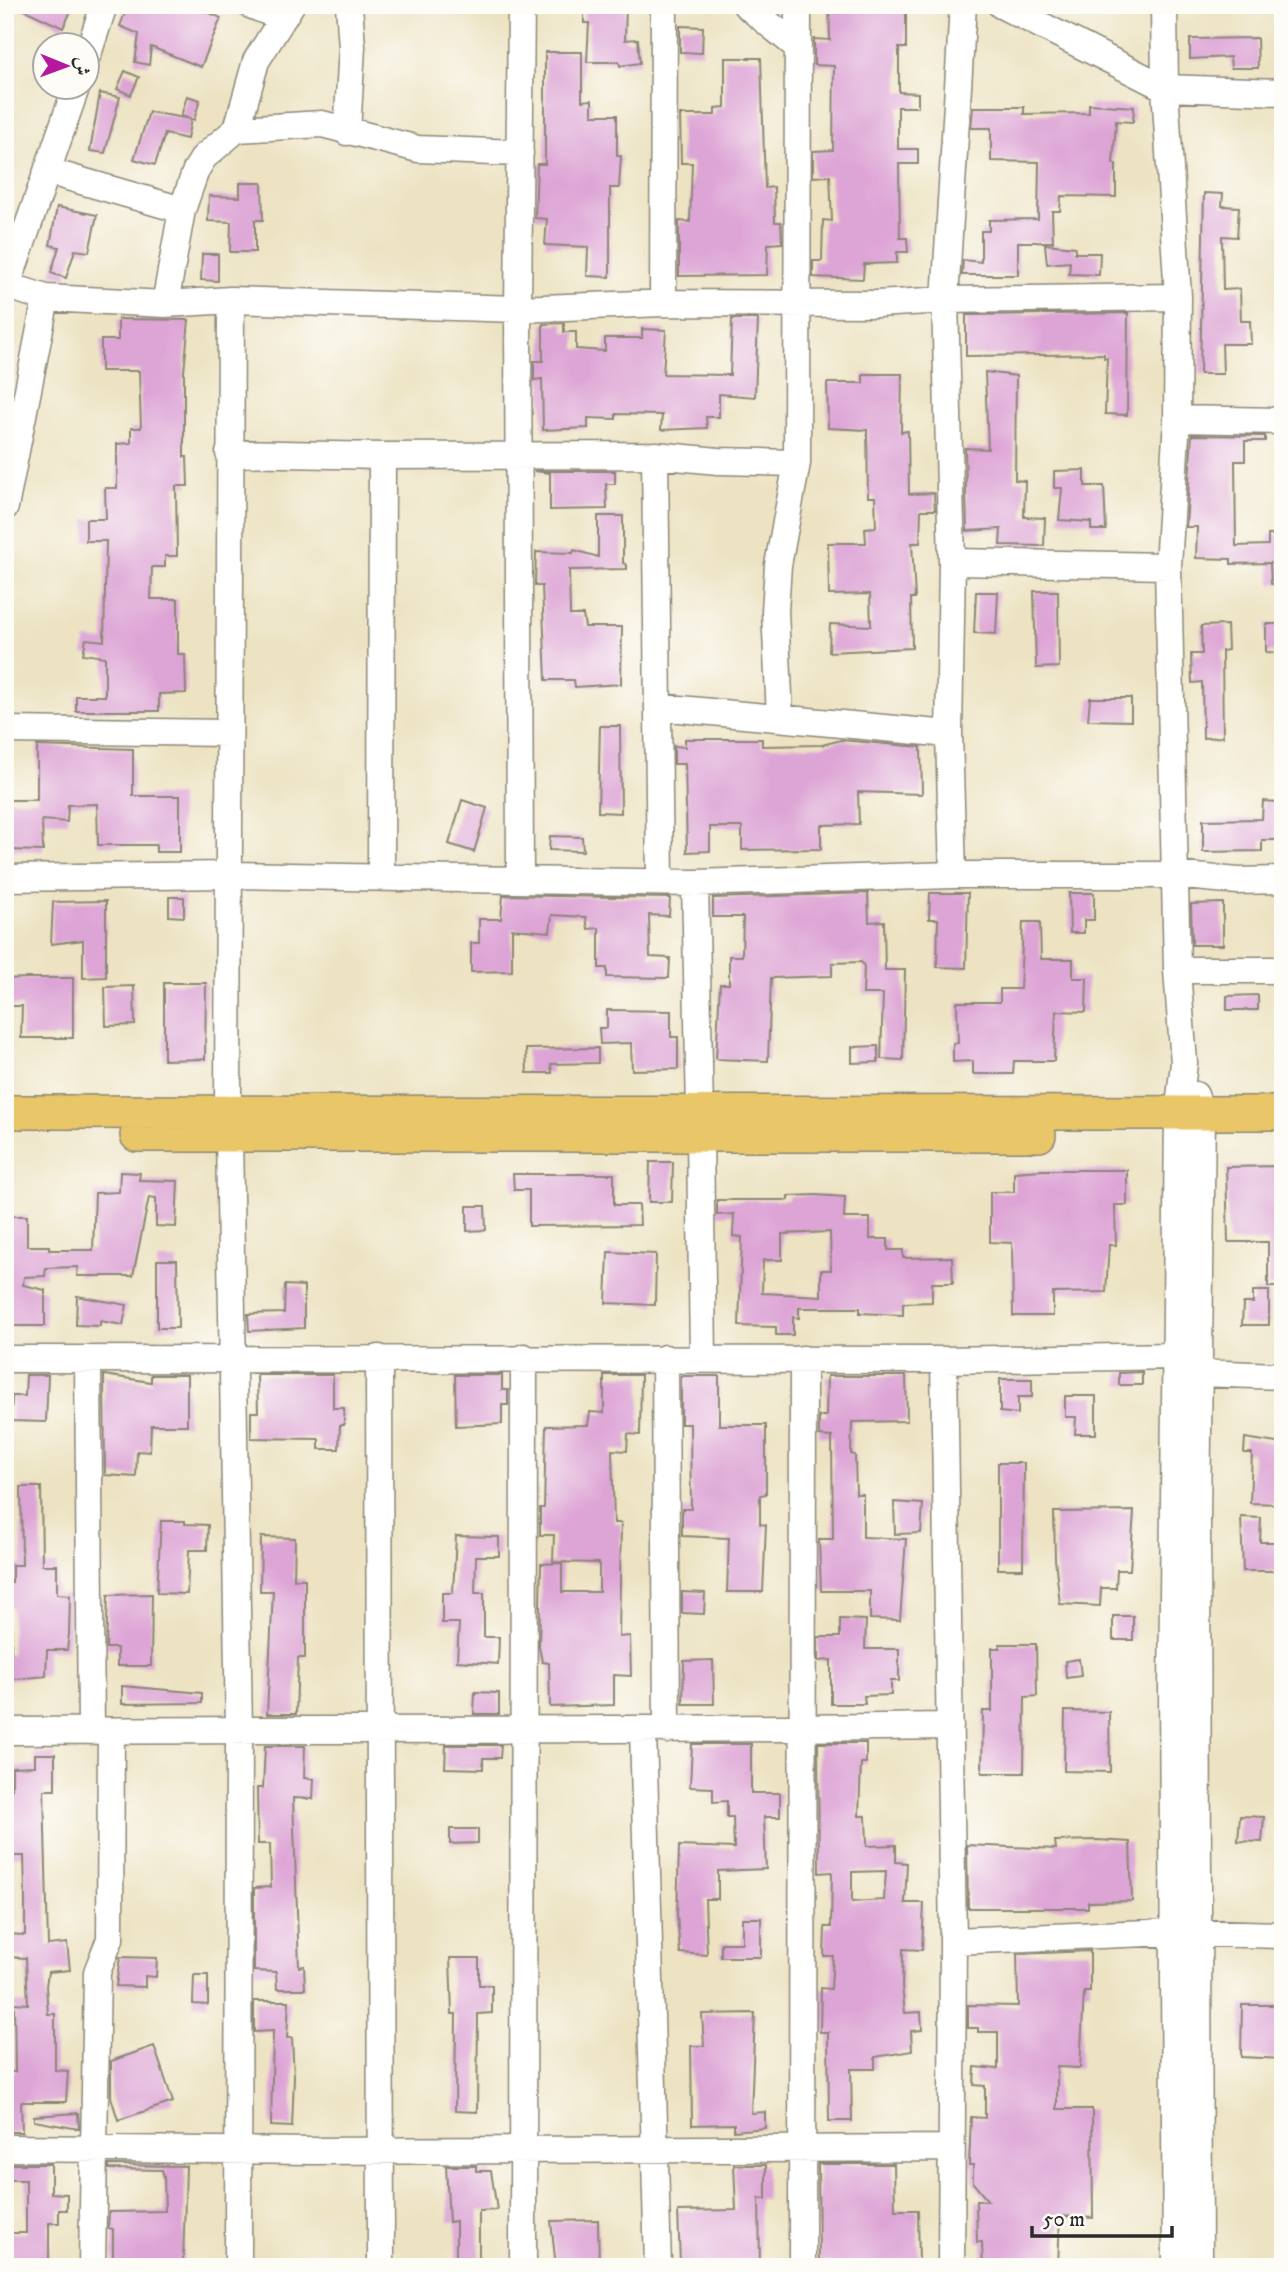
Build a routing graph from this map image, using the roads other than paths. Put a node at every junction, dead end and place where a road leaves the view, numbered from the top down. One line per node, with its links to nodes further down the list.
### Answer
1 (104, 5): 12 (street)
2 (250, 5): 11 (street)
3 (349, 5): 18 (street)
4 (521, 5): 19 (street)
5 (664, 5): 27 (street)
6 (746, 5): 13 (street)
7 (798, 5): 13 (street)
8 (963, 5): 26 (street)
9 (1001, 5): 14 (street)
10 (1164, 5): 14 (street)
11 (286, 11): 17 (street)
12 (95, 32)
13 (796, 46): 28 (street)
14 (1165, 88): 15 (street); 23 (street)
15 (1283, 92)
16 (71, 102): 20 (street)
17 (237, 129): 18 (street); 21 (street)
18 (347, 132): 19 (street)
19 (520, 153): 30 (street)
20 (47, 171): 21 (street); 22 (street)
21 (182, 210): 29 (street)
22 (6, 286): 24 (street)
23 (1178, 297): 26 (street); 31 (street)
24 (46, 298): 29 (street); 38 (street)
25 (231, 300): 29 (street); 30 (street); 33 (street)
26 (945, 300): 28 (street); 39 (street)
27 (663, 303): 28 (street); 30 (street)
28 (799, 303): 37 (street)
29 (165, 304)
30 (518, 309): 34 (street)
31 (1177, 419): 32 (street); 40 (street)
32 (1283, 422)
33 (229, 453): 36 (street); 44 (street)
34 (519, 455): 35 (street); 36 (street); 51 (street)
35 (655, 455): 37 (street); 41 (street)
36 (382, 456): 49 (street)
37 (797, 463): 42 (street)
38 (5, 507)
39 (952, 562): 40 (street); 45 (street)
40 (1168, 566): 48 (street)
41 (658, 707): 42 (street); 53 (street)
42 (780, 717): 45 (street)
43 (5, 730): 44 (street)
44 (228, 733): 46 (street)
45 (949, 734): 47 (street)
46 (229, 874): 49 (street); 50 (street); 59 (street)
47 (953, 875): 48 (street); 54 (street)
48 (1174, 875): 52 (street); 55 (street)
49 (381, 877): 51 (street)
50 (5, 878)
51 (520, 878): 53 (street)
52 (1283, 880)
53 (660, 881): 54 (street)
54 (695, 883): 60 (street)
55 (1177, 970): 56 (street); 61 (street)
56 (1283, 970)
57 (5, 1112): 59 (main road)
58 (1283, 1113): 61 (main road)
59 (229, 1123): 60 (main road); 62 (main road); 72 (street)
60 (700, 1123): 61 (main road); 68 (street)
61 (1190, 1125): 63 (main road); 64 (street); 74 (street)
62 (5, 1135)
63 (1283, 1136)
64 (1175, 1356): 73 (street); 84 (street)
65 (524, 1357): 66 (street); 67 (street); 78 (street)
66 (379, 1358): 72 (street); 77 (street)
67 (665, 1358): 68 (street); 81 (street)
68 (703, 1358): 71 (street)
69 (5, 1359): 70 (street)
70 (88, 1359): 72 (street); 83 (street)
71 (803, 1359): 73 (street); 79 (street)
72 (233, 1360): 80 (street)
73 (944, 1360): 76 (street)
74 (1199, 1373): 75 (street); 84 (street)
75 (1283, 1376)
76 (950, 1726): 79 (street); 86 (street)
77 (381, 1728): 78 (street); 80 (street); 94 (street)
78 (522, 1728): 81 (street); 93 (street)
79 (802, 1728): 81 (street); 88 (street)
80 (239, 1730): 83 (street); 92 (street)
81 (655, 1730): 91 (street)
82 (5, 1731): 83 (street)
83 (101, 1731): 90 (street)
84 (1185, 1932): 85 (street); 86 (street); 102 (street); 103 (street)
85 (1283, 1935)
86 (953, 1941): 89 (street)
87 (5, 2148): 90 (street)
88 (803, 2148): 89 (street); 91 (street); 100 (street)
89 (950, 2148): 101 (street)
90 (92, 2149): 92 (street); 95 (street)
91 (653, 2149): 93 (street); 99 (street)
92 (237, 2150): 94 (street); 96 (street)
93 (521, 2150): 94 (street); 98 (street)
94 (380, 2151): 97 (street)
95 (92, 2267)
96 (237, 2267)
97 (382, 2267)
98 (523, 2267)
99 (658, 2267)
100 (802, 2267)
101 (951, 2267)
102 (1176, 2267)
103 (1199, 2267)

